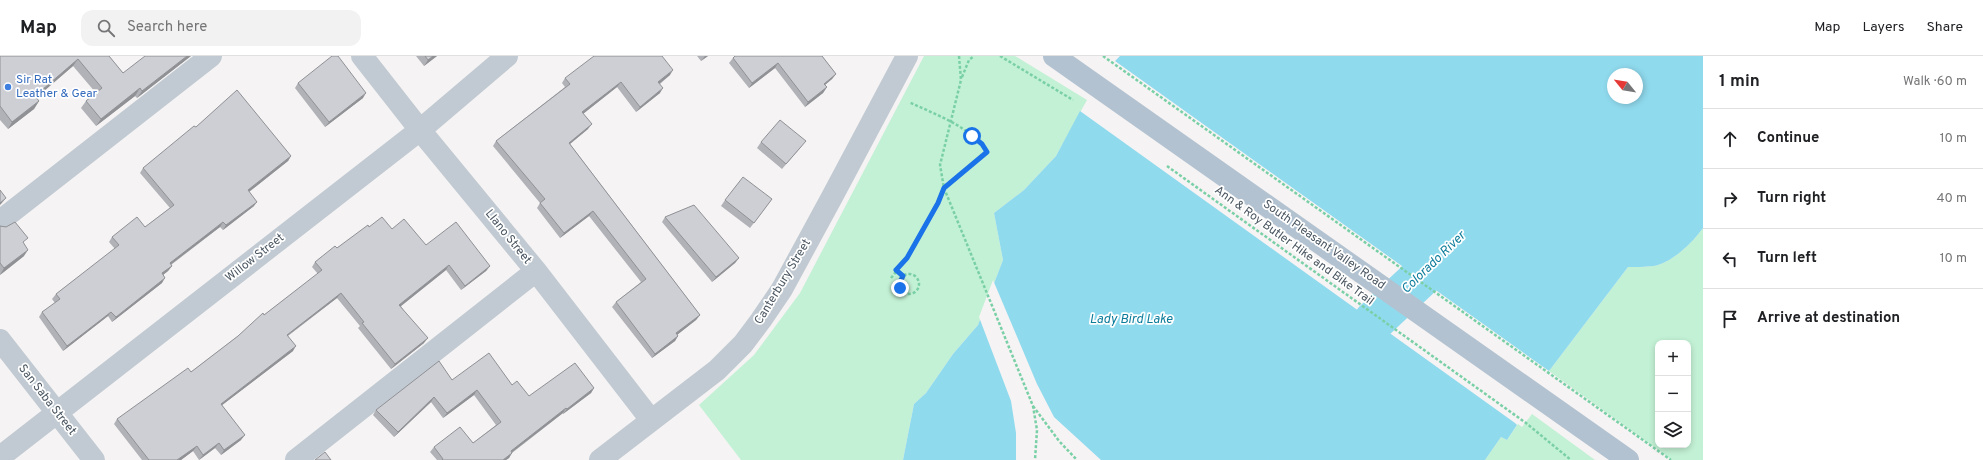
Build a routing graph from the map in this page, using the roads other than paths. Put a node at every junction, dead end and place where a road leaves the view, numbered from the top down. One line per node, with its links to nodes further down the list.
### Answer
1 (211, 56): 7 (street)
2 (362, 56): 6 (street, Llano Street)
3 (507, 56): 6 (street, Willow Street)
4 (907, 56): 11 (street, Canterbury Street)
5 (1054, 56): 16 (main road, South Pleasant Valley Road)
6 (420, 130): 8 (street, Llano Street); 10 (street, Willow Street)
7 (0, 221)
8 (536, 271): 11 (street, Llano Street); 14 (street)
9 (0, 340): 10 (street, San Saba Street)
10 (56, 413): 12 (street, Willow Street); 13 (street, San Saba Street)
11 (652, 420): 15 (street, Canterbury Street)
12 (0, 457)
13 (94, 460)
14 (296, 460)
15 (600, 460)
16 (1628, 460)

